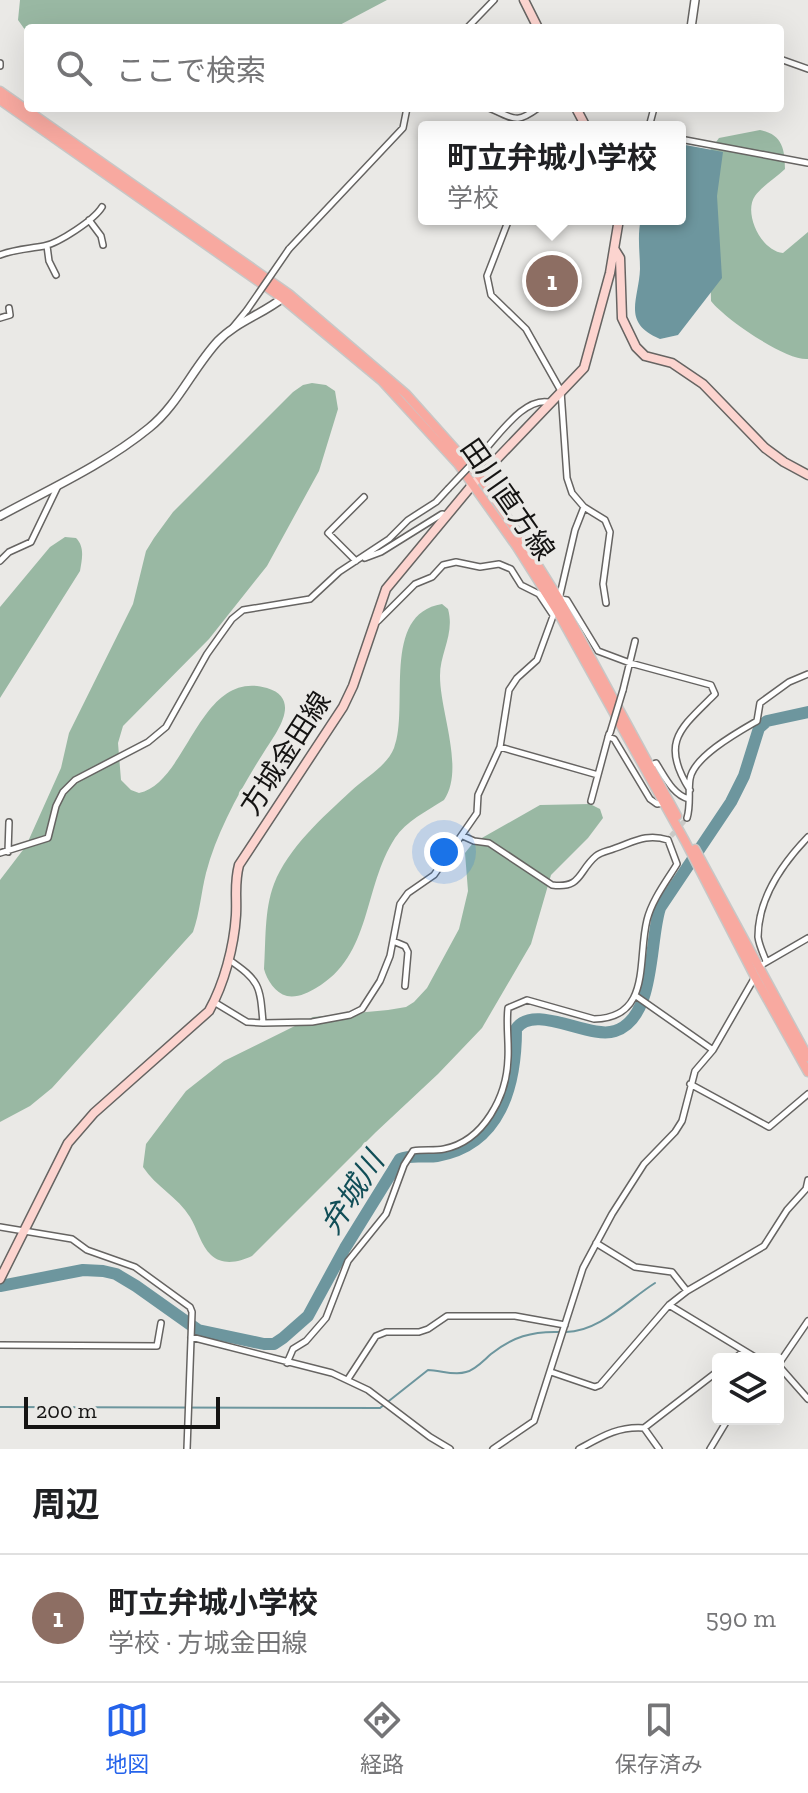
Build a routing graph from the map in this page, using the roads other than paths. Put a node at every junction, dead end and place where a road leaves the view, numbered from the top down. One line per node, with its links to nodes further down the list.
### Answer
1 (494, 0): 4 (street)
2 (524, 0): 5 (main road)
3 (695, 0): 6 (street)
4 (471, 24)
5 (536, 24)
6 (692, 24)
7 (784, 60): 8 (street)
8 (808, 69)
9 (0, 91): 11 (main road, 田川直方線)
10 (0, 100): 27 (main road, 田川直方線)
11 (24, 108)
12 (29, 112): 27 (main road, 田川直方線)
13 (406, 112): 30 (street, bridge)
14 (499, 112): 15 (street)
15 (533, 112)
16 (686, 140): 17 (street)
17 (808, 163)
18 (102, 207): 19 (street)
19 (89, 220): 22 (street); 23 (street)
20 (507, 225): 31 (street)
21 (618, 225): 24 (main road)
22 (103, 245)
23 (47, 246): 25 (street); 26 (street)
24 (615, 250): 31 (main road, 方城金田線); 33 (main road)
25 (0, 255)
26 (56, 275)
27 (286, 296): 30 (street); 34 (main road, 田川直方線)
28 (9, 308): 29 (street)
29 (0, 318)
30 (229, 330): 35 (street)
31 (561, 391): 32 (main road, 方城金田線); 37 (street)
32 (552, 403): 34 (main road, 方城金田線); 41 (street, bridge)
33 (808, 475)
34 (476, 480): 38 (main road, 方城金田線); 43 (main road, 田川直方線)
35 (58, 485): 39 (street); 40 (street)
36 (364, 497): 41 (street)
37 (584, 507): 42 (street); 43 (street)
38 (447, 515): 41 (street); 44 (main road, 方城金田線)
39 (0, 516)
40 (0, 561)
41 (355, 562): 61 (street)
42 (606, 603)
43 (556, 608): 44 (street); 46 (street); 49 (street); 50 (main road, 田川直方線); 55 (main road, 田川直方線)
44 (373, 625): 66 (main road, 方城金田線)
45 (635, 641): 46 (street)
46 (630, 663): 48 (street, bridge); 52 (street)
47 (808, 674): 52 (street)
48 (609, 735): 51 (street); 55 (street)
49 (500, 747): 51 (street); 58 (street)
50 (650, 765): 53 (street); 60 (main road, 田川直方線)
51 (598, 775): 54 (street)
52 (690, 790): 53 (street)
53 (689, 799): 56 (street)
54 (591, 801)
55 (663, 803): 60 (main road, 田川直方線)
56 (687, 818)
57 (9, 822): 61 (street)
58 (463, 836): 65 (street); 70 (street)
59 (808, 837): 67 (street)
60 (687, 840): 63 (main road, 田川直方線)
61 (8, 852): 62 (street)
62 (0, 853)
63 (707, 879): 67 (main road, 田川直方線); 68 (main road, 田川直方線)
64 (808, 938): 67 (street)
65 (393, 941): 69 (street); 72 (street)
66 (228, 959): 71 (main road, 方城金田線); 72 (street)
67 (762, 963): 68 (street); 74 (main road, 田川直方線)
68 (755, 977): 73 (street); 75 (main road, 田川直方線)
69 (405, 986)
70 (637, 997): 73 (street); 94 (street)
71 (214, 1002): 72 (street); 80 (main road, 方城金田線)
72 (263, 1023)
73 (713, 1050): 76 (street)
74 (808, 1057)
75 (808, 1072)
76 (690, 1084): 77 (street); 81 (street)
77 (808, 1094)
78 (808, 1180): 83 (street)
79 (0, 1227): 80 (street)
80 (23, 1230): 82 (main road, 方城金田線); 88 (street)
81 (596, 1243): 83 (street); 87 (street)
82 (0, 1279)
83 (687, 1291): 84 (street)
84 (669, 1305): 90 (street); 95 (street)
85 (808, 1321): 93 (street)
86 (161, 1323): 89 (street)
87 (565, 1325): 95 (street); 98 (street)
88 (191, 1337): 94 (street); 102 (street)
89 (0, 1345)
90 (744, 1351): 91 (street); 92 (street)
91 (742, 1353)
92 (748, 1353)
93 (784, 1356)
94 (287, 1363): 98 (street)
95 (551, 1372): 104 (street)
96 (784, 1372): 99 (street)
97 (712, 1376): 101 (street)
98 (348, 1379): 103 (street)
99 (808, 1399)
100 (724, 1425): 107 (street)
101 (644, 1428): 105 (street); 106 (street)
102 (187, 1449)
103 (450, 1449)
104 (493, 1449)
105 (579, 1449)
106 (659, 1449)
107 (710, 1449)

